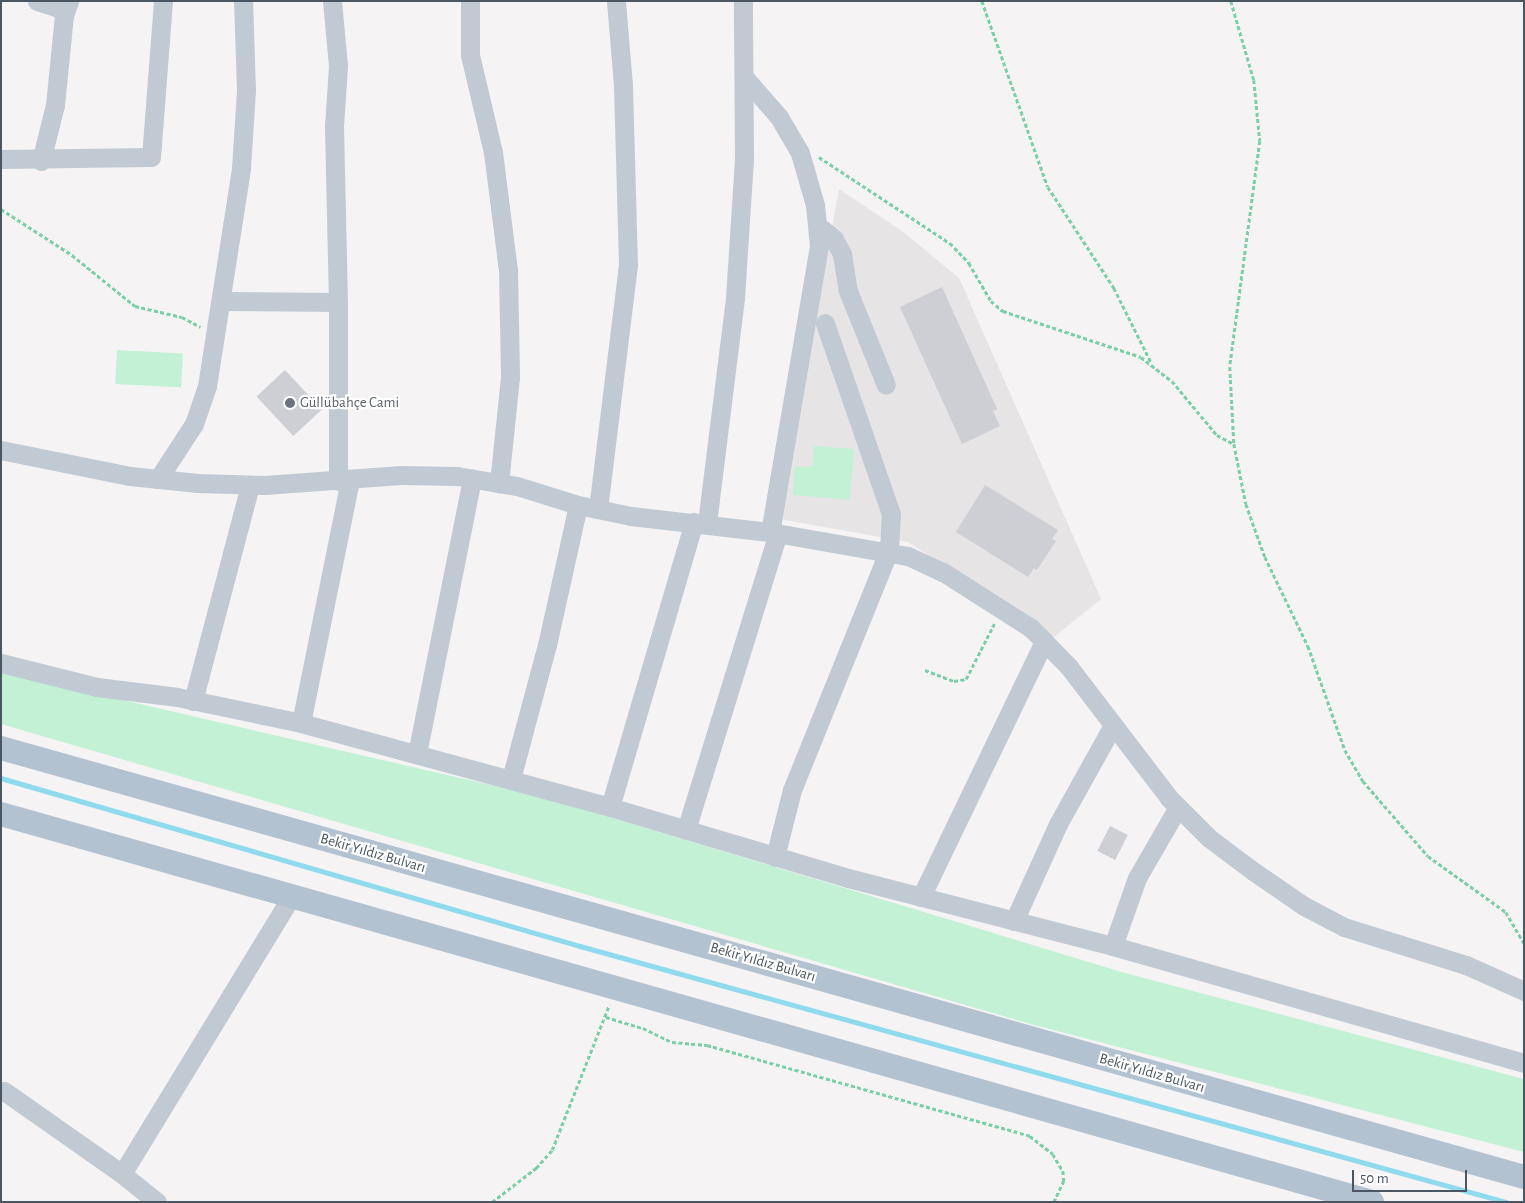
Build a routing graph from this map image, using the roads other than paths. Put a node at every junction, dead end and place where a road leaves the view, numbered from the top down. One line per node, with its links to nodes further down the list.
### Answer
1 (37, 1): 8 (street)
2 (163, 1): 11 (street)
3 (243, 1): 13 (street)
4 (332, 1): 14 (street)
5 (470, 1): 21 (street)
6 (616, 1): 24 (street)
7 (742, 1): 9 (street)
8 (67, 5): 11 (street)
9 (745, 78): 12 (street); 25 (street)
10 (1, 159): 11 (street)
11 (41, 161)
12 (818, 226): 16 (street); 26 (street)
13 (221, 301): 14 (street); 19 (street)
14 (338, 302): 20 (street)
15 (825, 323): 27 (street)
16 (886, 385)
17 (1, 450): 19 (street)
18 (472, 478): 20 (street); 21 (street); 34 (street)
19 (158, 479): 22 (street)
20 (344, 481): 22 (street); 31 (street)
21 (499, 483): 23 (street)
22 (250, 485): 30 (street)
23 (578, 505): 24 (street); 35 (street)
24 (598, 509): 25 (street)
25 (701, 522): 26 (street); 36 (street)
26 (774, 532): 27 (street); 39 (street)
27 (889, 550): 28 (street); 40 (street)
28 (1044, 641): 32 (street); 42 (street)
29 (1, 663): 30 (street)
30 (193, 701): 31 (street)
31 (301, 723): 34 (street)
32 (1113, 725): 37 (street); 43 (street)
33 (1, 748): 49 (main road, Bekir Yıldız Bulvarı)
34 (418, 754): 35 (street)
35 (511, 779): 36 (street)
36 (610, 807): 39 (street)
37 (1178, 807): 44 (street); 45 (street)
38 (1, 814): 41 (main road)
39 (686, 830): 40 (street)
40 (775, 857): 42 (street)
41 (292, 895): 48 (street); 51 (main road)
42 (922, 897): 43 (street)
43 (1014, 921): 44 (street)
44 (1113, 946): 46 (street)
45 (1524, 991)
46 (1524, 1063)
47 (4, 1091): 48 (street)
48 (122, 1174): 50 (street)
49 (1524, 1177)
50 (157, 1202)
51 (1372, 1202)

